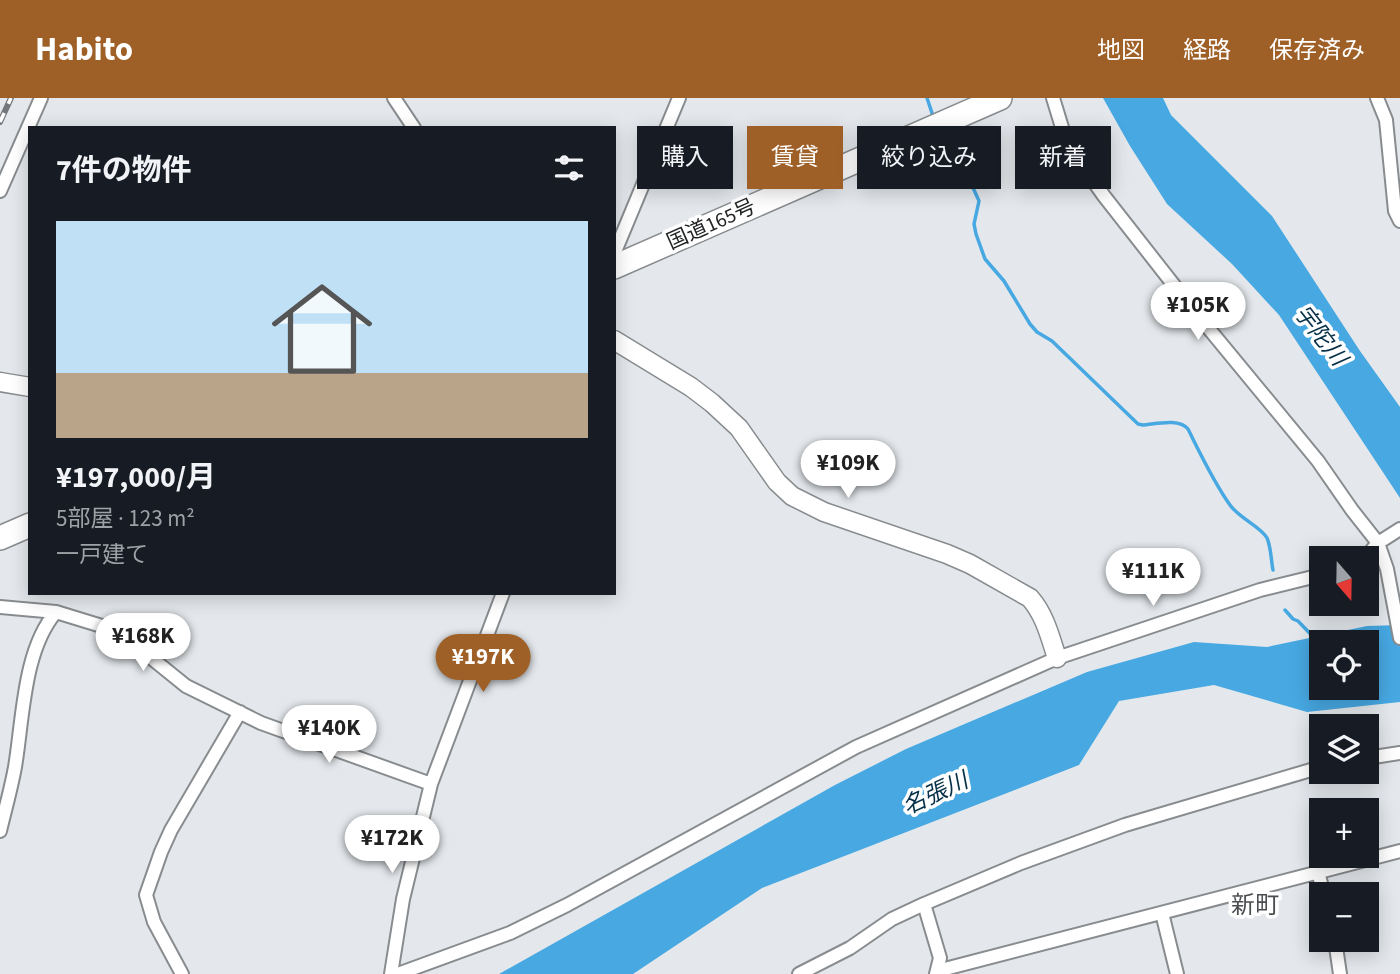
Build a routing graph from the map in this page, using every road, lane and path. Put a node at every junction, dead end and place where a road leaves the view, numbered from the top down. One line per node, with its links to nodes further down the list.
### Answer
1 (41, 98): 7 (street)
2 (394, 98): 8 (street)
3 (679, 98): 12 (street)
4 (1000, 98): 13 (highway, 国道165号)
5 (1053, 98): 18 (street)
6 (1377, 98): 11 (street)
7 (29, 126)
8 (413, 126)
9 (28, 127): 10 (street)
10 (0, 191)
11 (1400, 221)
12 (616, 249)
13 (616, 266)
14 (616, 341): 25 (street)
15 (0, 382): 16 (street)
16 (28, 387)
17 (28, 526): 19 (highway)
18 (1389, 536): 24 (street)
19 (0, 538)
20 (1309, 578): 25 (street)
21 (502, 595): 30 (street)
22 (0, 607): 23 (street)
23 (56, 612): 26 (street); 31 (street)
24 (1400, 638)
25 (1057, 658): 41 (street)
26 (240, 712): 30 (street); 39 (street)
27 (1400, 753): 28 (street)
28 (1379, 756)
29 (1309, 771): 35 (street)
30 (431, 784): 40 (street)
31 (0, 831)
32 (1400, 851): 33 (street)
33 (1318, 872): 34 (street); 36 (street)
34 (1321, 882)
35 (924, 904): 38 (street); 42 (street)
36 (1162, 913): 38 (street); 43 (street)
37 (1337, 952): 44 (street)
38 (937, 973)
39 (182, 974)
40 (391, 974)
41 (398, 974)
42 (799, 974)
43 (1177, 974)
44 (1340, 974)

